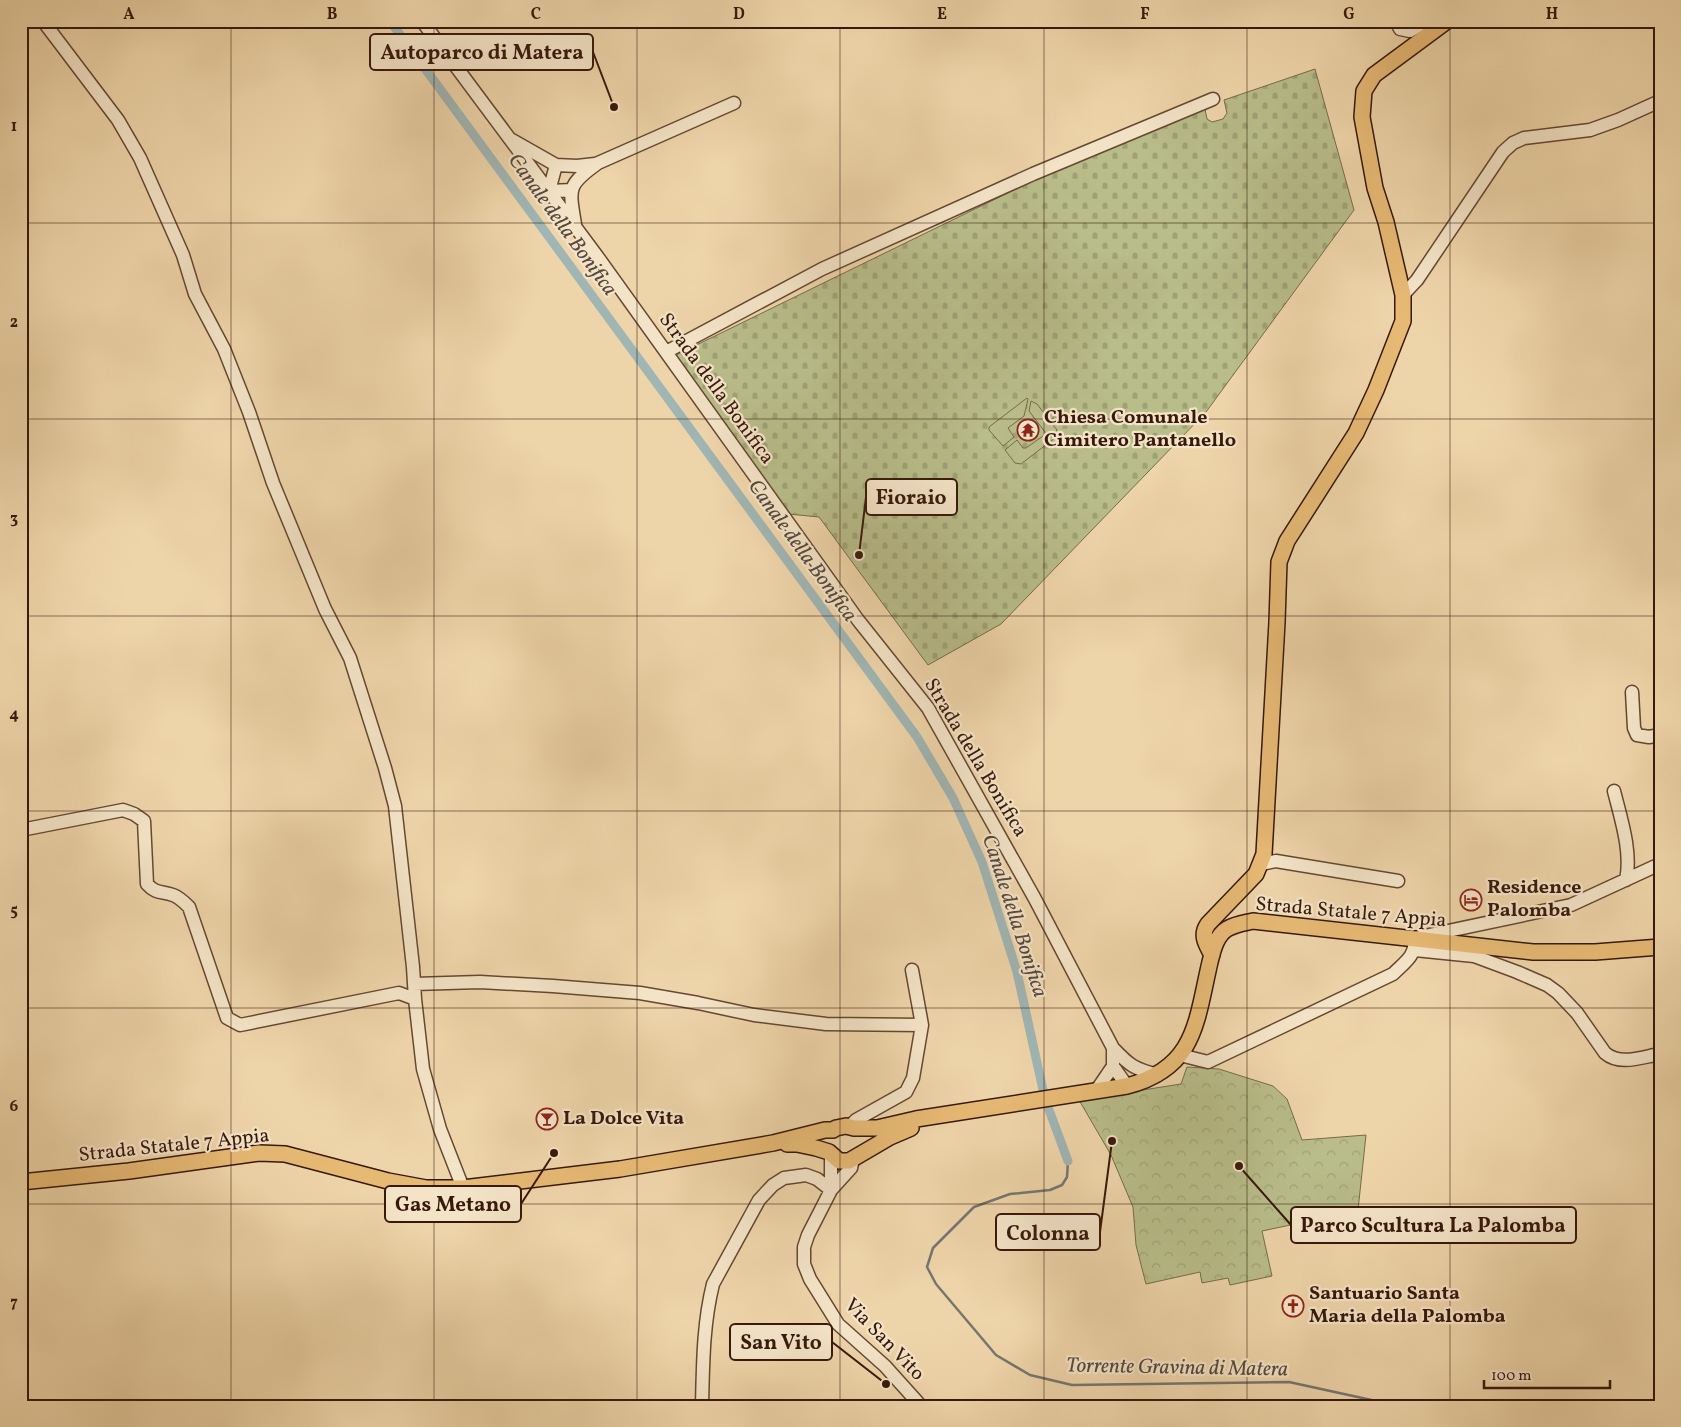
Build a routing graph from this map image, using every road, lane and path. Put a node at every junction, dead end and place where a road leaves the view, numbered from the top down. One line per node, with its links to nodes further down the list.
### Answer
1 (44, 21): 29 (street)
2 (422, 21): 9 (street, Strada della Bonifica)
3 (1396, 21): 4 (street)
4 (1427, 21)
5 (1447, 21): 15 (main road)
6 (1213, 99): 16 (street)
7 (1660, 102): 15 (street)
8 (734, 103): 10 (street)
9 (509, 138): 11 (street); 13 (street, Strada della Bonifica)
10 (598, 163): 11 (street); 12 (street)
11 (556, 165): 13 (street)
12 (572, 190): 13 (street); 14 (street)
13 (549, 191): 14 (street, Strada della Bonifica)
14 (575, 227): 16 (street, Strada della Bonifica)
15 (1403, 295): 21 (main road)
16 (666, 352): 32 (street, Strada della Bonifica)
17 (1632, 692): 18 (street)
18 (1660, 735)
19 (1614, 791): 23 (street)
20 (21, 830): 30 (street)
21 (1261, 864): 24 (street); 27 (main road)
22 (1660, 864): 23 (street)
23 (1626, 880): 25 (street)
24 (1398, 881)
25 (1415, 944): 26 (main road, Strada Statale 7 Appia); 27 (main road, Strada Statale 7 Appia); 33 (street); 34 (street)
26 (1660, 947)
27 (1212, 955): 34 (main road, Strada Statale 7 Appia)
28 (912, 970): 31 (street)
29 (414, 984): 30 (street); 31 (street)
30 (414, 999): 47 (street)
31 (922, 1025): 41 (street)
32 (1112, 1048): 35 (street); 36 (street)
33 (1660, 1054)
34 (1180, 1055): 37 (main road, Strada Statale 7 Appia)
35 (1129, 1064): 37 (street); 38 (street)
36 (1113, 1066): 38 (street); 39 (street)
37 (1158, 1075): 38 (main road, Strada Statale 7 Appia)
38 (1127, 1086): 39 (main road, Strada Statale 7 Appia)
39 (1089, 1092): 40 (main road, Strada Statale 7 Appia)
40 (932, 1117): 41 (main road, Strada Statale 7 Appia); 45 (main road, Strada Statale 7 Appia)
41 (852, 1128): 42 (main road, Strada Statale 7 Appia); 45 (main road)
42 (833, 1130): 43 (main road, Strada Statale 7 Appia); 44 (main road)
43 (774, 1143): 44 (main road, Strada Statale 7 Appia); 47 (main road, Strada Statale 7 Appia)
44 (830, 1154): 45 (main road, Strada Statale 7 Appia); 48 (street, Via San Vito)
45 (856, 1156): 48 (street, Via San Vito)
46 (21, 1182): 47 (main road, Strada Statale 7 Appia)
47 (463, 1188)
48 (831, 1190): 49 (street); 50 (street, Via San Vito)
49 (702, 1406)
50 (921, 1406)

